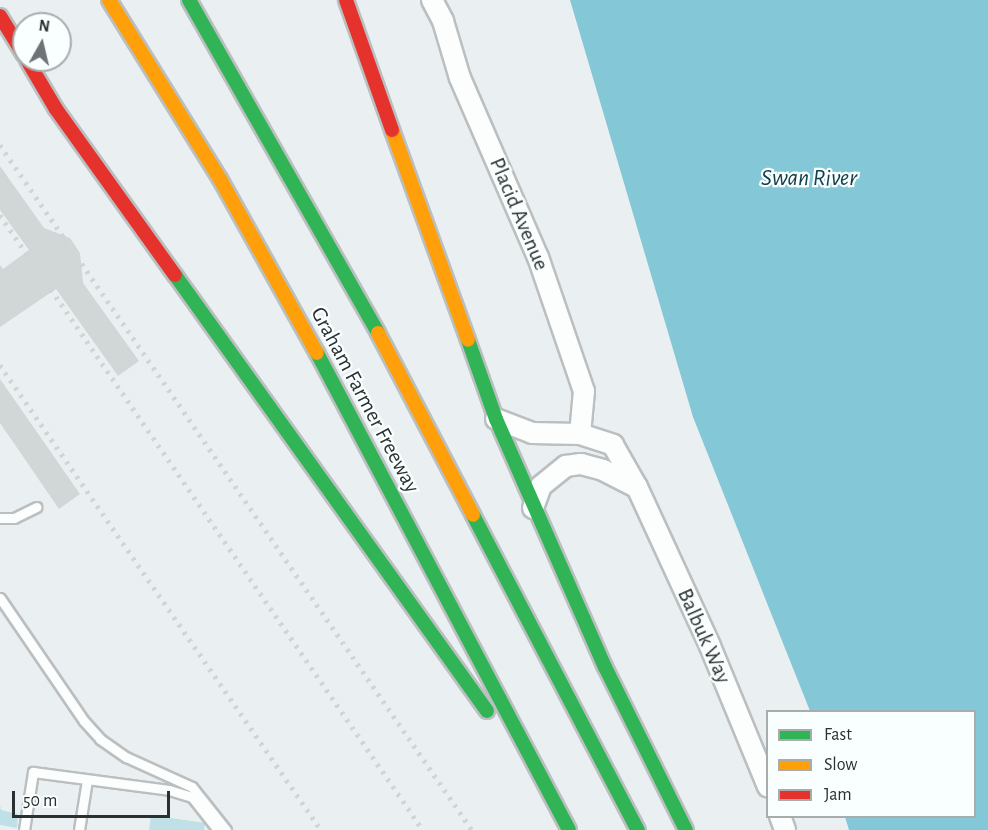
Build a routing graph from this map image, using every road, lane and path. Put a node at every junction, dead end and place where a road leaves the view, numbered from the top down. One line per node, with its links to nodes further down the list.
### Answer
1 (109, 0): 19 (highway, Graham Farmer Freeway)
2 (189, 0): 25 (highway, Graham Farmer Freeway)
3 (346, 0): 10 (highway)
4 (432, 0): 11 (street, Placid Avenue)
5 (0, 16): 6 (highway)
6 (12, 36)
7 (34, 72): 9 (highway)
8 (17, 75): 9 (highway)
9 (56, 109): 19 (highway)
10 (496, 419): 11 (street, Balbuk Way); 14 (highway)
11 (580, 434): 12 (street, Balbuk Way)
12 (637, 487): 14 (street); 18 (street, Balbuk Way)
13 (37, 507): 15 (lane)
14 (533, 508): 26 (highway)
15 (0, 518)
16 (0, 598): 23 (lane)
17 (87, 780): 20 (lane); 21 (lane); 22 (lane)
18 (766, 782)
19 (555, 804): 24 (highway, Graham Farmer Freeway)
20 (24, 830)
21 (79, 830)
22 (218, 830)
23 (226, 830)
24 (569, 830)
25 (638, 830)
26 (686, 830)

